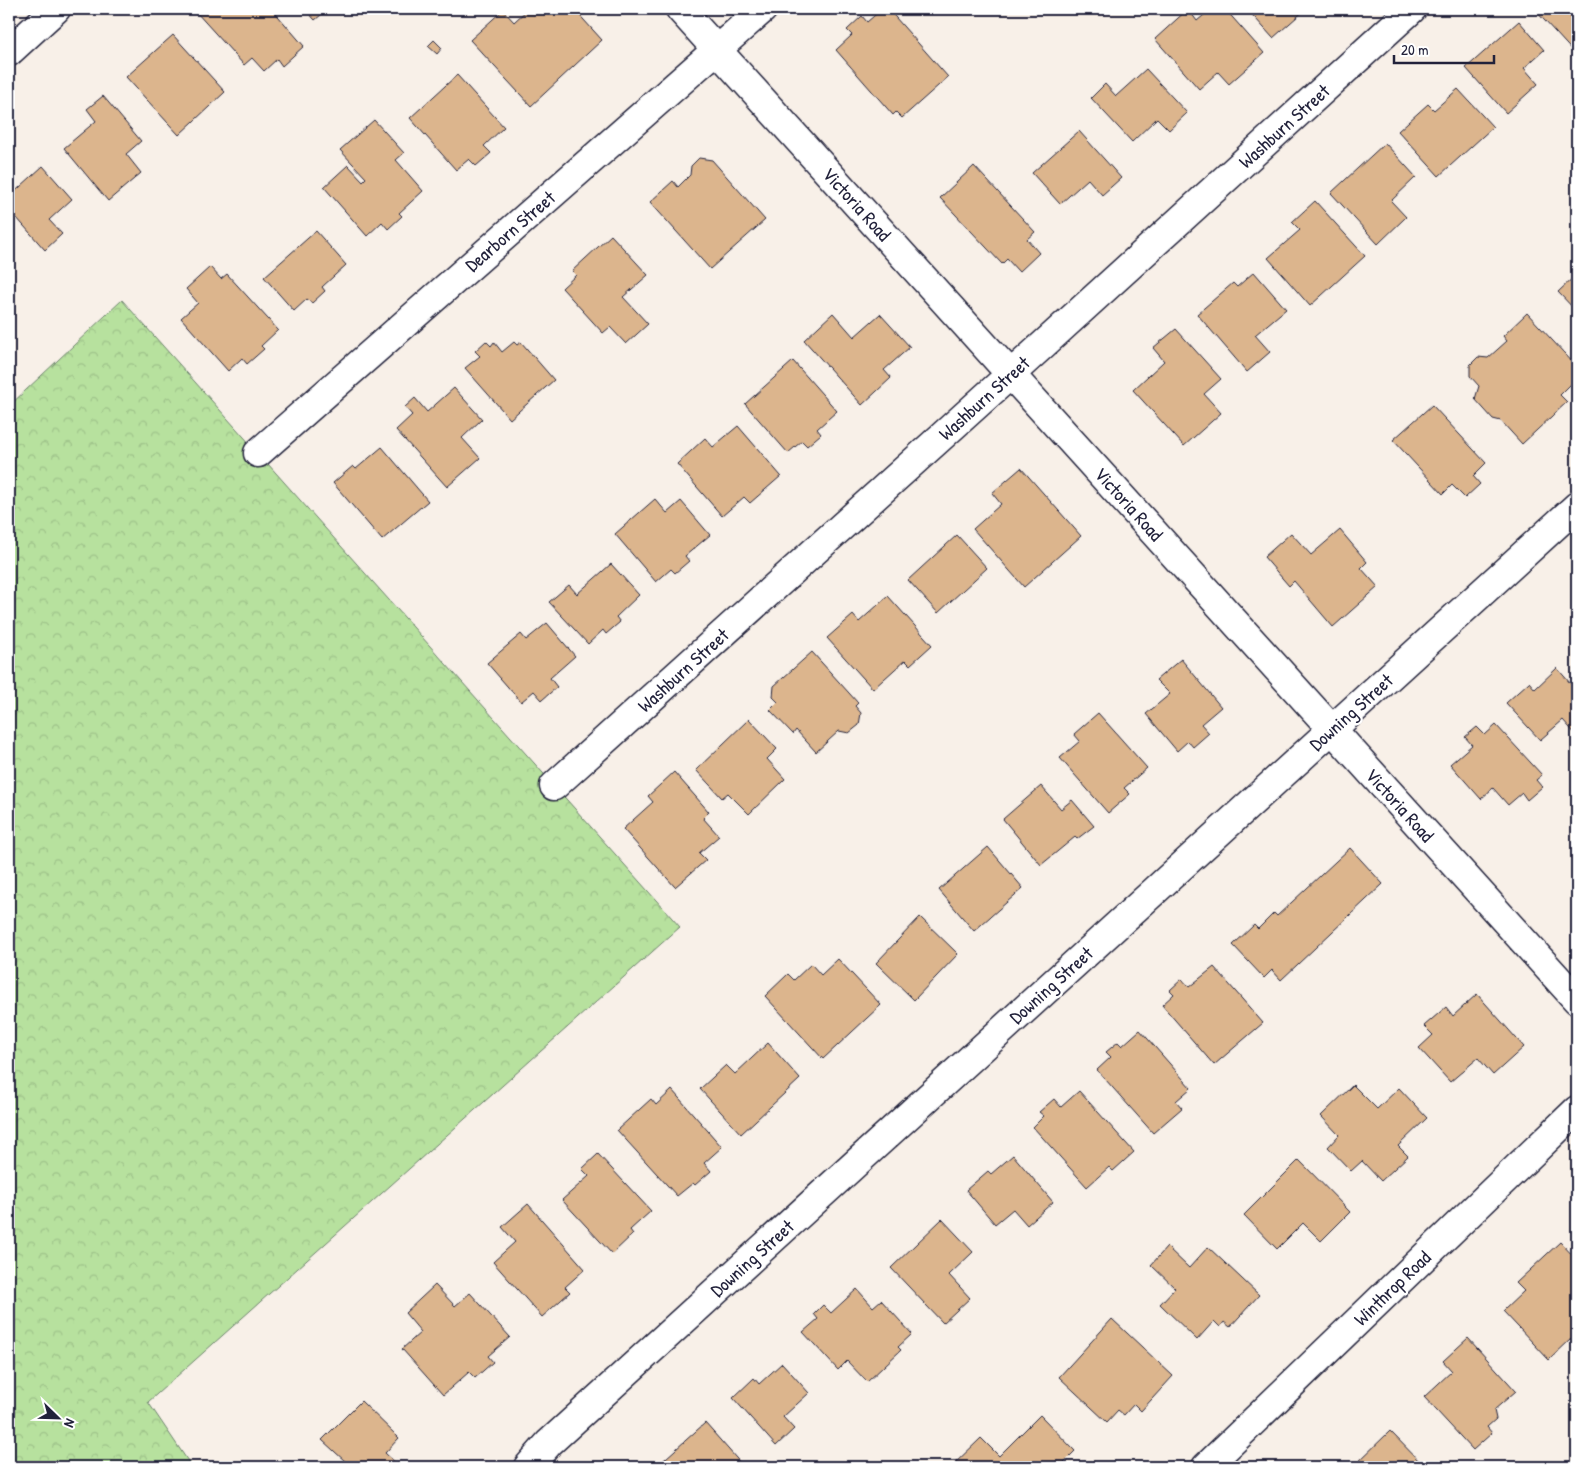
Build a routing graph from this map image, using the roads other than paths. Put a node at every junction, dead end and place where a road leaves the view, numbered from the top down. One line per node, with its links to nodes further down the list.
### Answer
1 (56, 9): 6 (street)
2 (680, 9): 5 (street, Victoria Road)
3 (763, 9): 5 (street, Dearborn Street)
4 (1412, 9): 7 (street, Washburn Street)
5 (717, 50): 7 (street, Victoria Road); 8 (street, Dearborn Street)
6 (9, 52)
7 (1011, 374): 10 (street, Victoria Road); 11 (street, Washburn Street)
8 (258, 453)
9 (1577, 506): 10 (street, Downing Street)
10 (1332, 729): 12 (street, Victoria Road); 14 (street, Downing Street)
11 (554, 786)
12 (1577, 1000)
13 (1577, 1110): 15 (street, Winthrop Road)
14 (528, 1467)
15 (1206, 1467)

